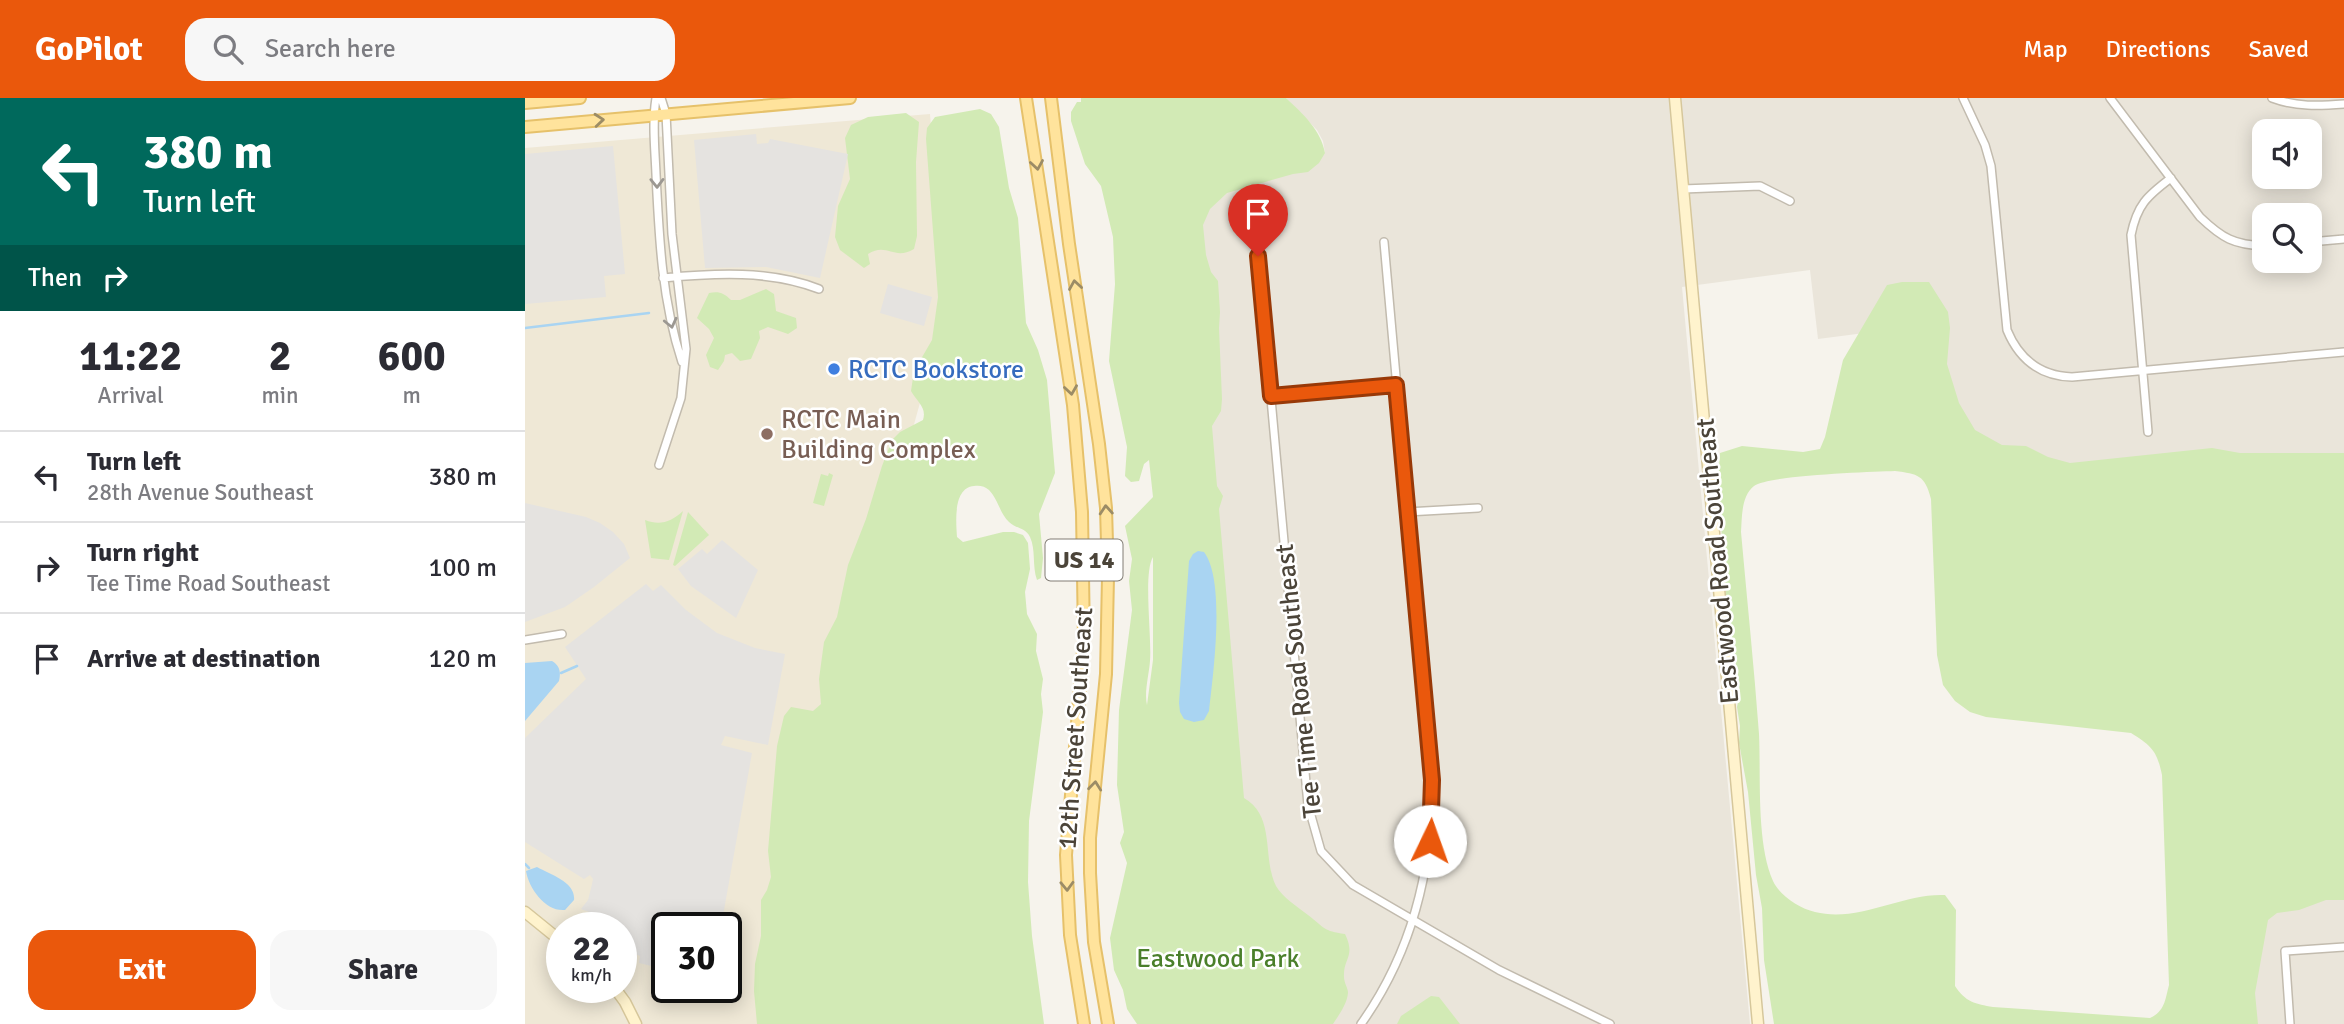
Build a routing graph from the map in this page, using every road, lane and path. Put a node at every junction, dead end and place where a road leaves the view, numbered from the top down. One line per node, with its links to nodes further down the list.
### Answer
1 (580, 98): 10 (main road)
2 (659, 98): 12 (street)
3 (850, 98): 12 (main road)
4 (1026, 98): 42 (main road, 12th Street Southeast / US 14, one-way to 42)
5 (1051, 98): 43 (main road, 12th Street Southeast / US 14, one-way to 5)
6 (1675, 98): 15 (street, Eastwood Road Southeast)
7 (1963, 98): 27 (street)
8 (2110, 98): 14 (street)
9 (2273, 98): 11 (street)
10 (525, 103)
11 (2344, 104)
12 (660, 115): 13 (main road, one-way to 12); 22 (street); 23 (street, one-way to 23)
13 (525, 127)
14 (2171, 178): 20 (street); 27 (street)
15 (1683, 190): 16 (street); 46 (street, Eastwood Road Southeast)
16 (1790, 201)
17 (2344, 239): 18 (street)
18 (2322, 241)
19 (1384, 242): 28 (street)
20 (2252, 245)
21 (1258, 256): 29 (street, Tee Time Road Southeast)
22 (676, 277): 23 (street); 24 (street); 26 (street)
23 (663, 278): 26 (street, one-way to 26)
24 (819, 289)
25 (2344, 352): 27 (street)
26 (684, 366): 31 (street)
27 (2142, 372): 30 (street)
28 (1396, 385): 29 (street); 33 (street)
29 (1271, 396): 37 (street, Tee Time Road Southeast)
30 (2148, 432)
31 (659, 465)
32 (1478, 508): 33 (street)
33 (1407, 512): 37 (street)
34 (562, 635): 35 (street)
35 (525, 639)
36 (525, 912): 38 (street)
37 (1414, 920): 44 (street); 45 (street, Tee Time Road Southeast)
38 (546, 929)
39 (2344, 947): 47 (street)
40 (626, 1003): 41 (street)
41 (636, 1024)
42 (1084, 1024)
43 (1108, 1024)
44 (1361, 1024)
45 (1610, 1024)
46 (1758, 1024)
47 (2290, 1024)

